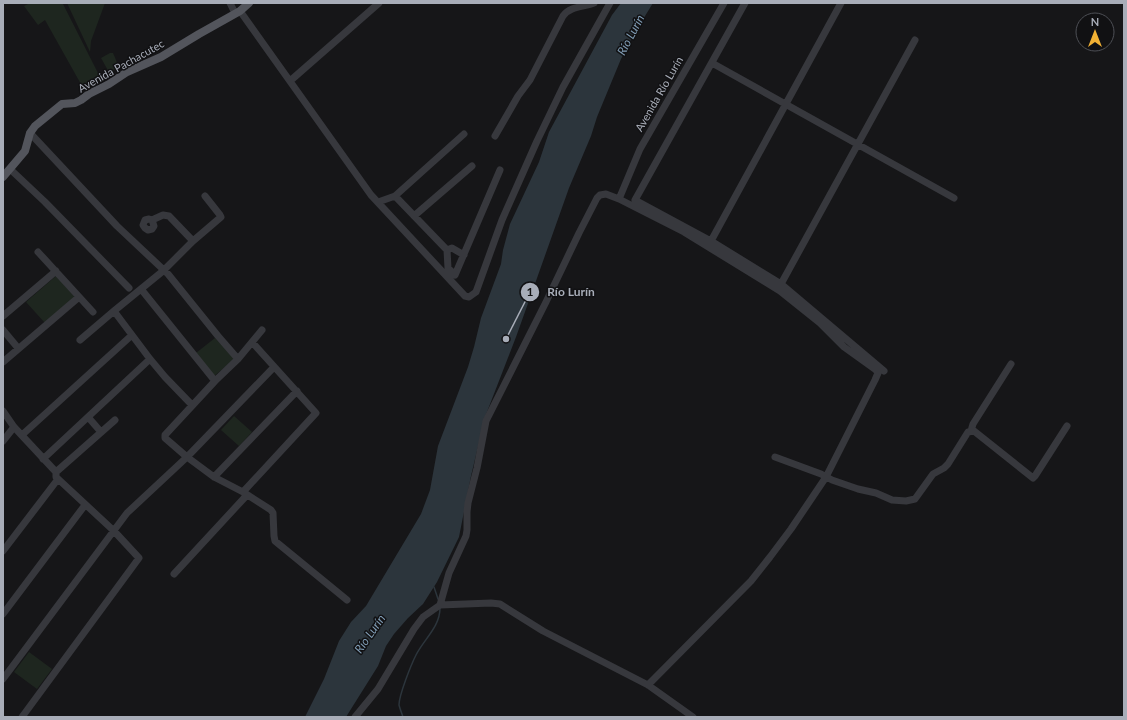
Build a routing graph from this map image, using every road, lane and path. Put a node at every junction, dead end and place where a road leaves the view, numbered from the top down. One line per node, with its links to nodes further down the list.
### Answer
1 (230, 3): 9 (street)
2 (249, 3): 9 (main road, Avenida Pachacutec)
3 (379, 3): 12 (street)
4 (594, 3): 16 (street)
5 (610, 3): 26 (street)
6 (724, 3): 25 (street, Avenida Río Lurín)
7 (745, 3): 11 (street)
8 (841, 3): 13 (street)
9 (238, 12): 12 (street); 14 (main road, Avenida Pachacutec)
10 (915, 40): 17 (street)
11 (712, 63): 13 (street); 30 (street)
12 (290, 80): 26 (street)
13 (786, 104): 17 (street); 30 (street)
14 (30, 133): 19 (main road, Avenida Pachacutec); 35 (street)
15 (464, 134): 23 (street)
16 (496, 136)
17 (858, 144): 24 (street); 36 (street)
18 (472, 166): 27 (street)
19 (10, 169): 21 (main road, Avenida Pachacutec); 37 (street)
20 (500, 170): 33 (street)
21 (3, 177)
22 (205, 196): 29 (street)
23 (395, 196): 26 (street); 27 (street)
24 (954, 198)
25 (619, 199): 72 (street); 79 (street)
26 (379, 203)
27 (414, 216): 31 (street)
28 (152, 220): 29 (street)
29 (193, 241): 35 (street)
30 (711, 241): 36 (street)
31 (447, 250): 33 (street); 33 (street)
32 (38, 252): 34 (street)
33 (464, 255)
34 (56, 271): 39 (street); 42 (street)
35 (163, 271): 38 (street); 50 (street)
36 (781, 284): 54 (street)
37 (129, 288)
38 (141, 290): 40 (street); 55 (street)
39 (79, 297): 41 (street); 48 (street)
40 (114, 311): 45 (street); 46 (street)
41 (93, 312)
42 (3, 316)
43 (3, 330): 48 (street)
44 (262, 330): 47 (street)
45 (132, 335): 49 (street); 65 (street)
46 (80, 340)
47 (252, 342): 50 (street); 53 (street)
48 (18, 348): 51 (street)
49 (150, 359): 57 (street); 59 (street)
50 (238, 359): 55 (street)
51 (3, 362)
52 (1011, 364): 63 (street)
53 (274, 367): 56 (street); 67 (street)
54 (884, 371)
55 (215, 381): 57 (street)
56 (297, 391): 71 (street); 73 (street)
57 (192, 405): 67 (street)
58 (3, 411): 62 (street)
59 (88, 417): 64 (street); 69 (street)
60 (115, 420): 64 (street)
61 (1068, 426): 63 (street)
62 (14, 427): 65 (street); 66 (street)
63 (971, 431): 72 (street)
64 (101, 432): 70 (street)
65 (22, 435): 69 (street)
66 (3, 441)
67 (186, 457): 71 (street); 75 (street)
68 (775, 457): 72 (street)
69 (43, 459): 70 (street)
70 (57, 476): 74 (street); 76 (street)
71 (214, 477): 73 (street)
72 (826, 477): 82 (street)
73 (245, 493): 77 (street); 78 (street)
74 (85, 505): 75 (street); 80 (street)
75 (114, 531): 81 (street); 83 (street)
76 (3, 552)
77 (174, 574)
78 (347, 600)
79 (440, 605): 82 (street); 84 (street)
80 (3, 614)
81 (3, 679)
82 (648, 685): 85 (street)
83 (22, 717)
84 (355, 717)
85 (693, 717)

